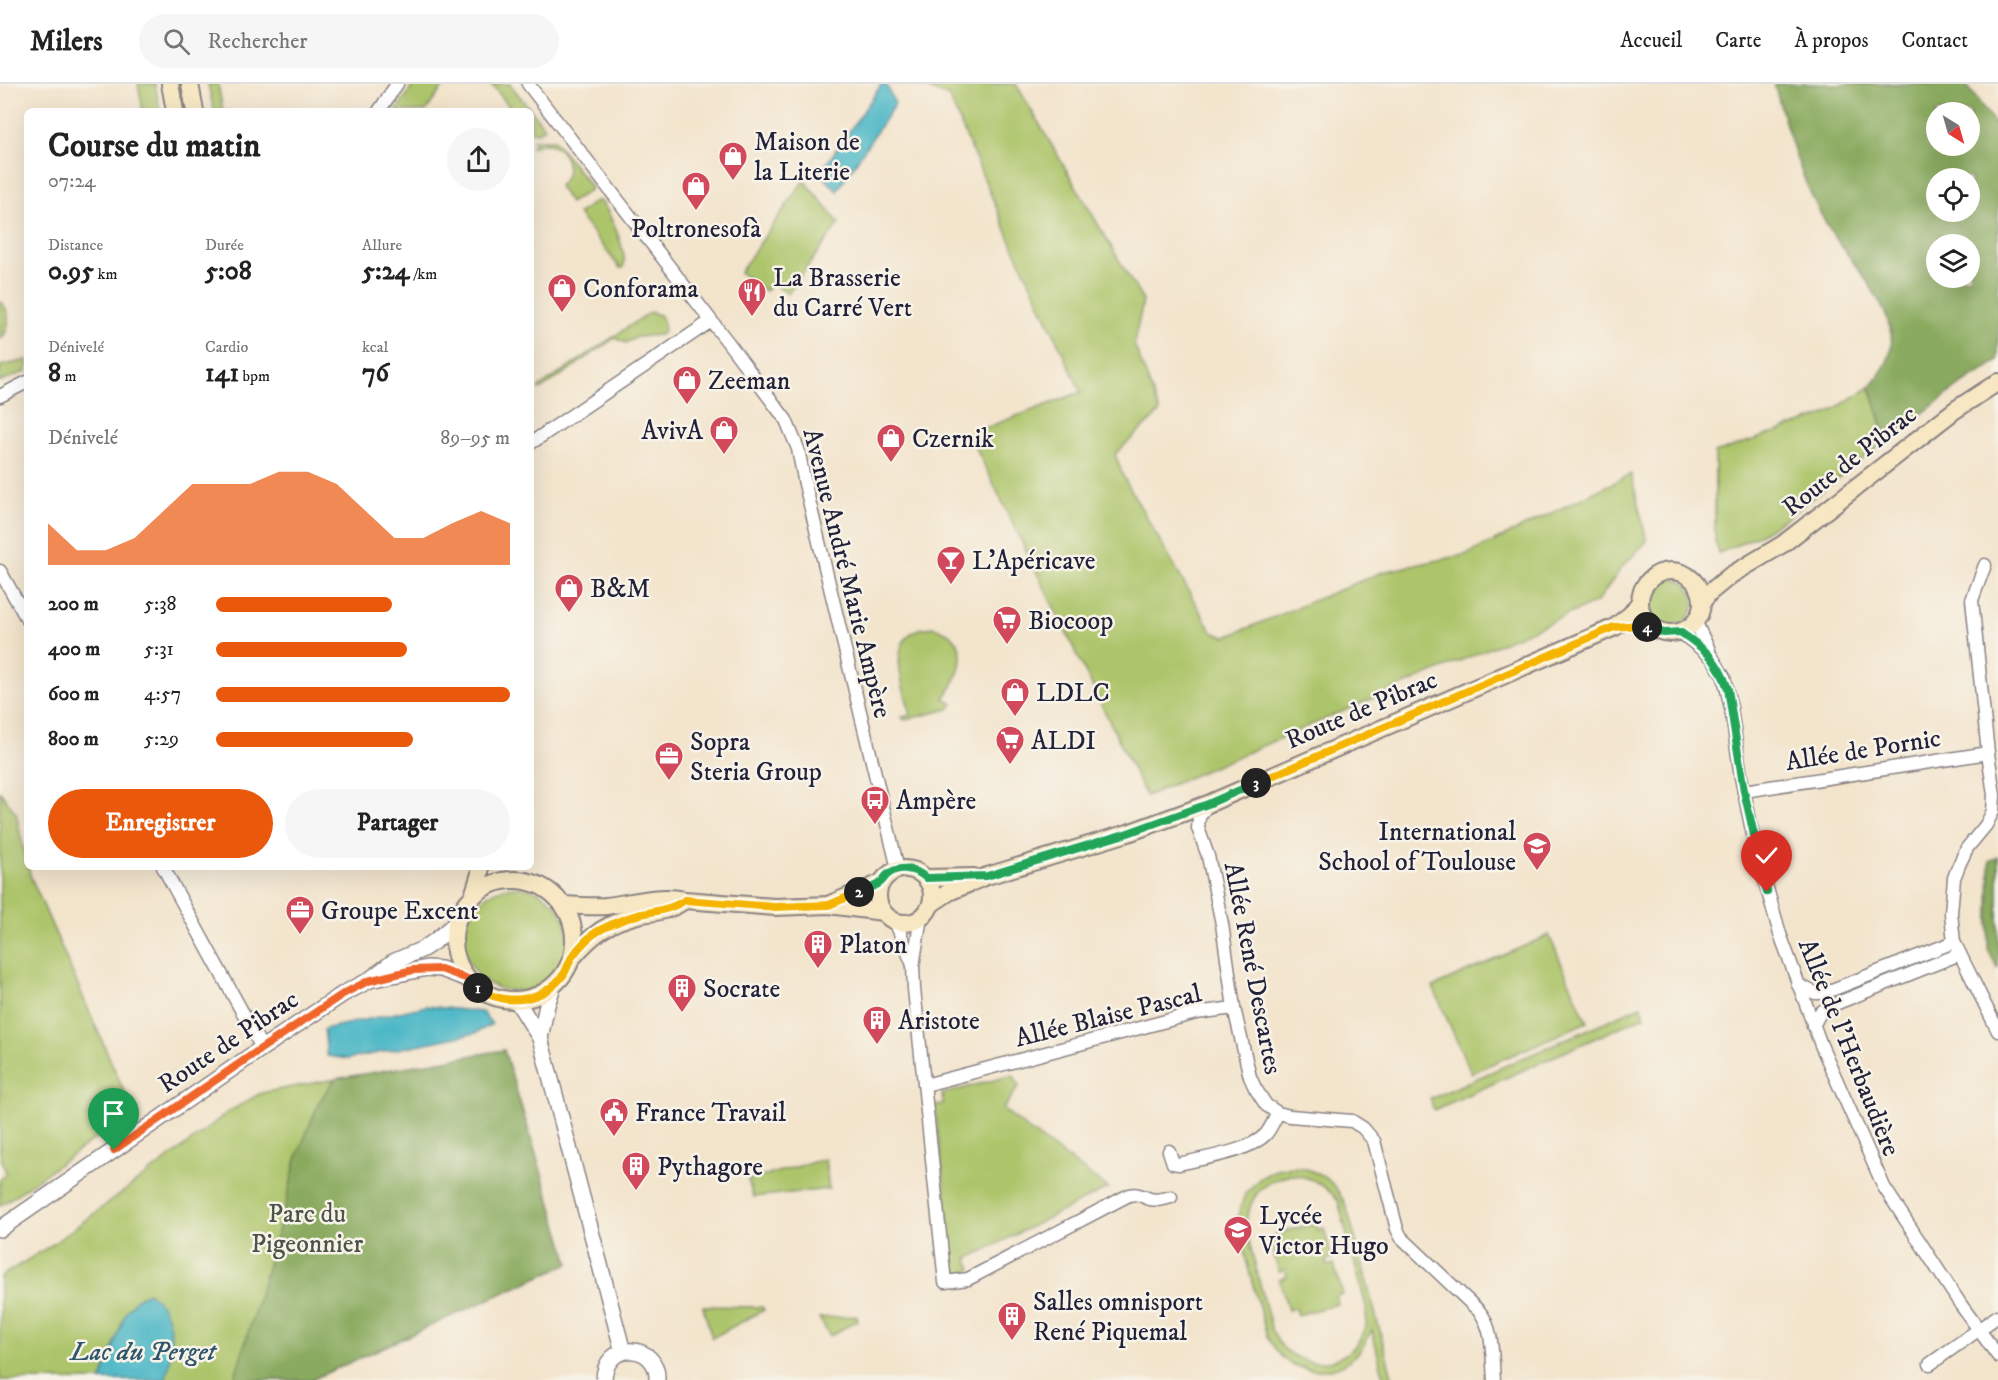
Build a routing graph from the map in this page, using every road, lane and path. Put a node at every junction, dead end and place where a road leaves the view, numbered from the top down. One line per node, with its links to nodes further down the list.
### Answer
1 (170, 84): 5 (main road)
2 (190, 84): 6 (main road)
3 (397, 84): 7 (street)
4 (528, 84): 8 (street, Avenue André Marie Ampère)
5 (174, 108)
6 (194, 108)
7 (381, 108)
8 (711, 321): 12 (street); 28 (street, Avenue André Marie Ampère)
9 (1998, 382): 15 (main road, Route de Pibrac)
10 (24, 384): 11 (street)
11 (24, 389)
12 (534, 441)
13 (1985, 565): 25 (street)
14 (0, 571): 19 (street)
15 (1731, 575): 16 (main road, Route de Pibrac); 18 (main road, Route de Pibrac)
16 (1692, 579): 17 (main road); 18 (main road)
17 (1639, 603): 21 (main road, Route de Pibrac); 22 (main road)
18 (1702, 603): 20 (main road)
19 (24, 614)
20 (1695, 621): 23 (main road); 24 (street, Allée de l'Herbaudière)
21 (1614, 627): 22 (main road, Route de Pibrac); 27 (main road, Route de Pibrac)
22 (1654, 629): 23 (main road)
23 (1680, 632): 24 (street, Allée de l'Herbaudière)
24 (1712, 657): 26 (street, Allée de l'Herbaudière)
25 (1989, 753): 26 (street, Allée de Pornic); 43 (street)
26 (1744, 791): 49 (street, Allée de l'Herbaudière)
27 (1208, 804): 32 (main road, Route de Pibrac); 52 (street, Allée René Descartes)
28 (898, 869): 33 (main road); 35 (main road)
29 (165, 870): 56 (street)
30 (480, 870): 36 (main road)
31 (519, 870): 34 (main road)
32 (987, 876): 33 (main road, Route de Pibrac); 40 (main road, Route de Pibrac)
33 (926, 878): 40 (main road)
34 (536, 883): 36 (main road); 38 (main road)
35 (881, 883): 39 (main road); 41 (main road)
36 (473, 896): 42 (main road)
37 (685, 900): 38 (main road); 39 (main road); 45 (main road)
38 (564, 905): 45 (main road)
39 (829, 905): 41 (main road)
40 (926, 910): 41 (main road); 46 (street)
41 (889, 917): 46 (street)
42 (456, 923): 47 (main road); 48 (street, Route de Pibrac)
43 (1954, 942): 44 (street); 49 (street)
44 (1960, 954): 53 (street); 54 (street)
45 (571, 958): 50 (main road)
46 (914, 966): 57 (street)
47 (468, 979): 48 (street, Route de Pibrac); 51 (main road)
48 (368, 981): 56 (street, Route de Pibrac)
49 (1798, 985): 53 (street, Allée de l'Herbaudière)
50 (553, 986): 51 (main road); 55 (street)
51 (517, 1001): 55 (street)
52 (1234, 1008): 57 (street, Allée Blaise Pascal); 58 (street, Allée René Descartes)
53 (1813, 1026): 63 (street, Allée de l'Herbaudière)
54 (1998, 1031)
55 (540, 1038): 64 (street)
56 (262, 1048): 61 (street, Route de Pibrac)
57 (925, 1085): 60 (street)
58 (1278, 1113): 59 (street); 69 (street)
59 (1169, 1151)
60 (1171, 1197)
61 (0, 1229)
62 (1998, 1316): 63 (street)
63 (1979, 1330): 65 (street, Allée de l'Herbaudière); 66 (street)
64 (623, 1352): 67 (street); 68 (street)
65 (1998, 1356)
66 (1930, 1364)
67 (604, 1380)
68 (657, 1380)
69 (1494, 1380)

